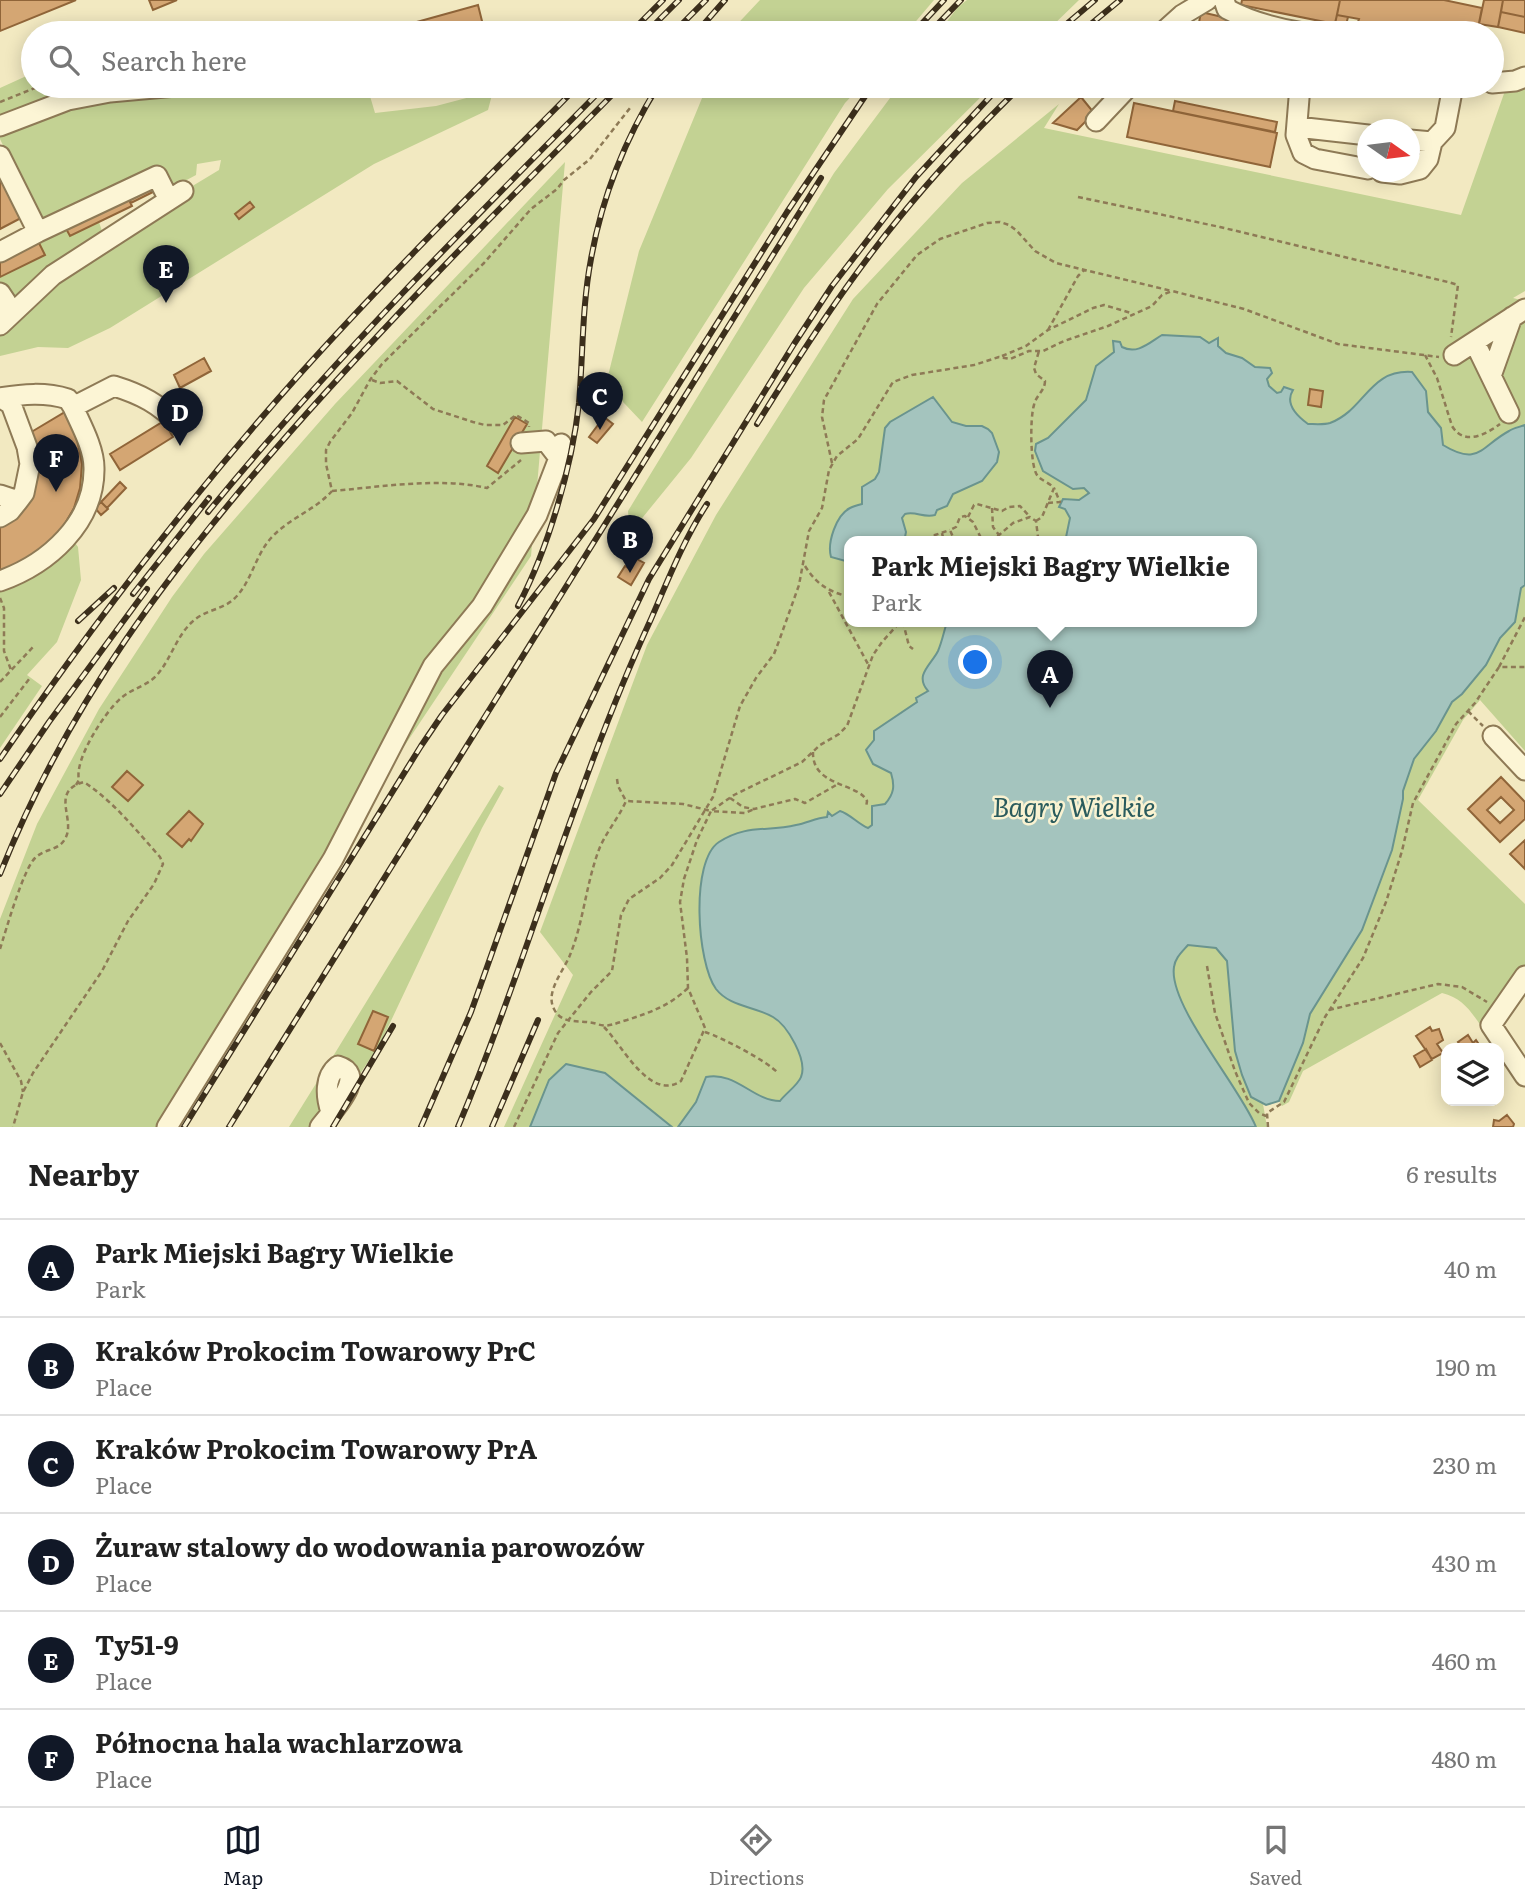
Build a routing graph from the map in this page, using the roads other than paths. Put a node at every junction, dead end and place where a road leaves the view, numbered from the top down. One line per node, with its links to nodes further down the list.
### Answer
1 (1207, 0): 3 (street)
2 (1224, 0): 4 (street)
3 (1175, 21)
4 (1255, 21)
5 (1525, 77): 6 (street)
6 (1504, 82)
7 (77, 98): 12 (street)
8 (1118, 98): 11 (street)
9 (1299, 98): 13 (street)
10 (1450, 98): 16 (street)
11 (1096, 121)
12 (0, 126)
13 (1297, 127): 14 (street); 18 (street)
14 (1357, 134)
15 (1420, 141): 16 (street)
16 (1432, 142): 19 (street)
17 (0, 156): 20 (street)
18 (1357, 167)
19 (1420, 169)
20 (38, 232): 21 (street); 24 (street)
21 (0, 252)
22 (0, 293): 24 (street)
23 (1519, 313): 25 (street); 27 (street)
24 (5, 320)
25 (1475, 342): 26 (street); 27 (street)
26 (1454, 355)
27 (1491, 376): 30 (street)
28 (0, 398): 29 (street); 33 (street)
29 (73, 407): 31 (street); 35 (street)
30 (1504, 419)
31 (178, 425)
32 (521, 443): 40 (street)
33 (9, 498): 34 (street)
34 (0, 517)
35 (0, 581)
36 (1493, 736): 37 (street)
37 (1524, 769)
38 (1525, 976): 39 (street)
39 (1525, 1076)
40 (167, 1127)

